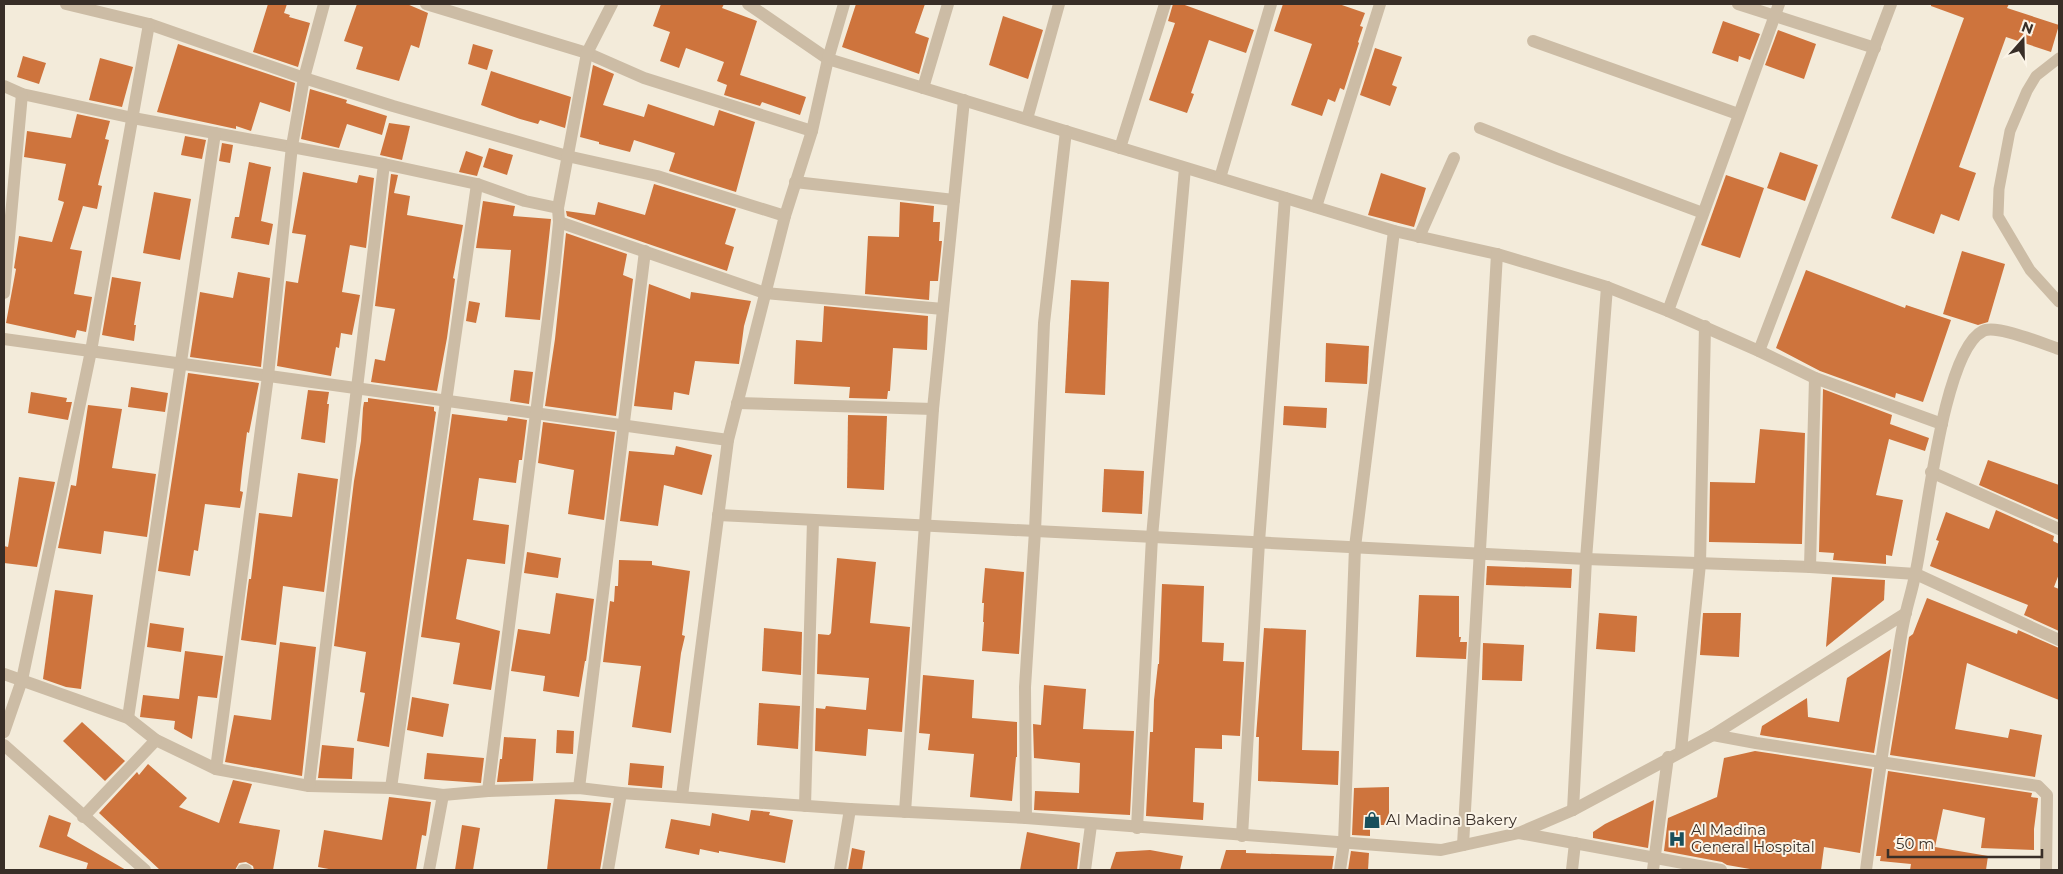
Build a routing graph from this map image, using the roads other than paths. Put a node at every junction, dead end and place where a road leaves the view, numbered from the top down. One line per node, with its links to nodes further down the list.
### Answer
1 (66, 4): 15 (street)
2 (324, 4): 21 (street)
3 (426, 4): 18 (street)
4 (612, 4): 18 (street)
5 (748, 4): 20 (street)
6 (844, 4): 20 (street)
7 (948, 4): 23 (street)
8 (1059, 4): 28 (street)
9 (1165, 4): 34 (street)
10 (1271, 4): 39 (street)
11 (1380, 4): 44 (street)
12 (1738, 4): 14 (street)
13 (1891, 4): 17 (street)
14 (1777, 10): 17 (street); 26 (street)
15 (149, 24): 21 (street); 27 (street)
16 (1532, 41): 26 (street)
17 (1875, 48): 62 (street)
18 (588, 53): 30 (street); 35 (street)
19 (2059, 58): 56 (lane)
20 (828, 59): 23 (street); 30 (street)
21 (304, 78): 33 (street); 35 (street)
22 (4, 86): 24 (street)
23 (923, 88): 25 (street)
24 (22, 94): 27 (street); 54 (street)
25 (964, 100): 28 (street); 43 (street)
26 (1738, 114): 46 (street)
27 (133, 118): 32 (street); 63 (street)
28 (1027, 119): 31 (street)
29 (1480, 128): 46 (street)
30 (812, 131): 40 (street)
31 (1066, 131): 34 (street); 80 (street)
32 (215, 133): 33 (street); 64 (street)
33 (292, 146): 37 (street); 65 (street)
34 (1120, 148): 38 (street)
35 (567, 156): 45 (street); 47 (street)
36 (1454, 158): 50 (street)
37 (384, 164): 41 (street); 67 (street)
38 (1185, 168): 39 (street); 81 (street)
39 (1220, 178): 42 (street)
40 (796, 182): 43 (street); 47 (street)
41 (477, 184): 45 (street); 68 (street)
42 (1285, 198): 44 (street); 82 (street)
43 (954, 200): 57 (street)
44 (1316, 207): 49 (street)
45 (558, 208): 48 (street)
46 (1703, 213): 58 (street)
47 (784, 216): 55 (street)
48 (559, 222): 51 (street); 71 (street)
49 (1394, 231): 50 (street); 83 (street)
50 (1419, 237): 52 (street)
51 (645, 251): 55 (street); 73 (street)
52 (1497, 254): 53 (street); 84 (street)
53 (1608, 287): 58 (street); 85 (street)
54 (4, 293)
55 (765, 293): 57 (street); 69 (street)
56 (2059, 302)
57 (943, 309): 70 (street)
58 (1668, 311): 59 (street)
59 (1705, 326): 62 (street); 86 (street)
60 (4, 339): 63 (street)
61 (2059, 349): 72 (street)
62 (1759, 350): 66 (street)
63 (91, 352): 64 (street); 92 (street)
64 (181, 364): 65 (street); 93 (street)
65 (268, 376): 67 (street); 101 (street)
66 (1815, 378): 72 (street); 87 (street)
67 (357, 388): 68 (street); 102 (street)
68 (446, 401): 71 (street); 103 (street)
69 (737, 403): 70 (street); 74 (street)
70 (933, 409): 78 (street)
71 (536, 413): 73 (street); 105 (street)
72 (1942, 424): 75 (street)
73 (623, 425): 74 (street); 104 (street)
74 (728, 440): 76 (street)
75 (1931, 472): 79 (street); 88 (street)
76 (718, 515): 77 (street); 108 (street)
77 (813, 520): 78 (street); 109 (street)
78 (925, 526): 80 (street); 112 (street)
79 (2059, 529)
80 (1035, 531): 81 (street); 114 (street)
81 (1152, 537): 82 (street); 116 (street)
82 (1259, 542): 83 (street); 118 (street)
83 (1355, 547): 84 (street); 119 (street)
84 (1479, 553): 85 (street); 121 (street)
85 (1586, 559): 86 (street); 111 (street)
86 (1700, 564): 87 (street); 98 (street)
87 (1810, 567): 88 (street)
88 (1916, 574): 89 (street); 90 (street)
89 (1906, 613): 95 (street); 100 (street)
90 (2059, 640)
91 (4, 674): 92 (street)
92 (22, 680): 93 (street); 94 (street)
93 (128, 718): 96 (street)
94 (4, 732)
95 (1713, 735): 98 (street); 100 (street)
96 (156, 740): 101 (street); 113 (street)
97 (4, 745): 113 (street)
98 (1681, 750): 99 (street)
99 (1668, 757): 111 (street); 122 (street)
100 (1880, 762): 131 (street); 132 (street)
101 (216, 769): 102 (street)
102 (309, 786): 103 (street)
103 (391, 788): 107 (street)
104 (579, 788): 105 (street); 106 (street)
105 (488, 791): 107 (street)
106 (621, 793): 108 (street); 125 (street)
107 (443, 795): 124 (street)
108 (682, 796): 109 (street)
109 (805, 806): 110 (street)
110 (850, 809): 112 (street); 126 (street)
111 (1573, 810): 117 (street)
112 (905, 812): 114 (street)
113 (83, 817): 123 (street)
114 (1026, 818): 115 (street)
115 (1091, 825): 116 (street); 127 (street)
116 (1137, 828): 118 (street)
117 (1519, 833): 120 (street); 121 (street)
118 (1242, 836): 119 (street)
119 (1344, 843): 121 (street); 128 (street)
120 (1575, 844): 122 (street); 129 (street)
121 (1463, 845)
122 (1654, 864): 130 (street)
123 (145, 870)
124 (429, 870)
125 (608, 870)
126 (840, 870)
127 (1085, 870)
128 (1340, 870)
129 (1572, 870)
130 (1721, 870)
131 (1866, 870)
132 (2046, 870)

